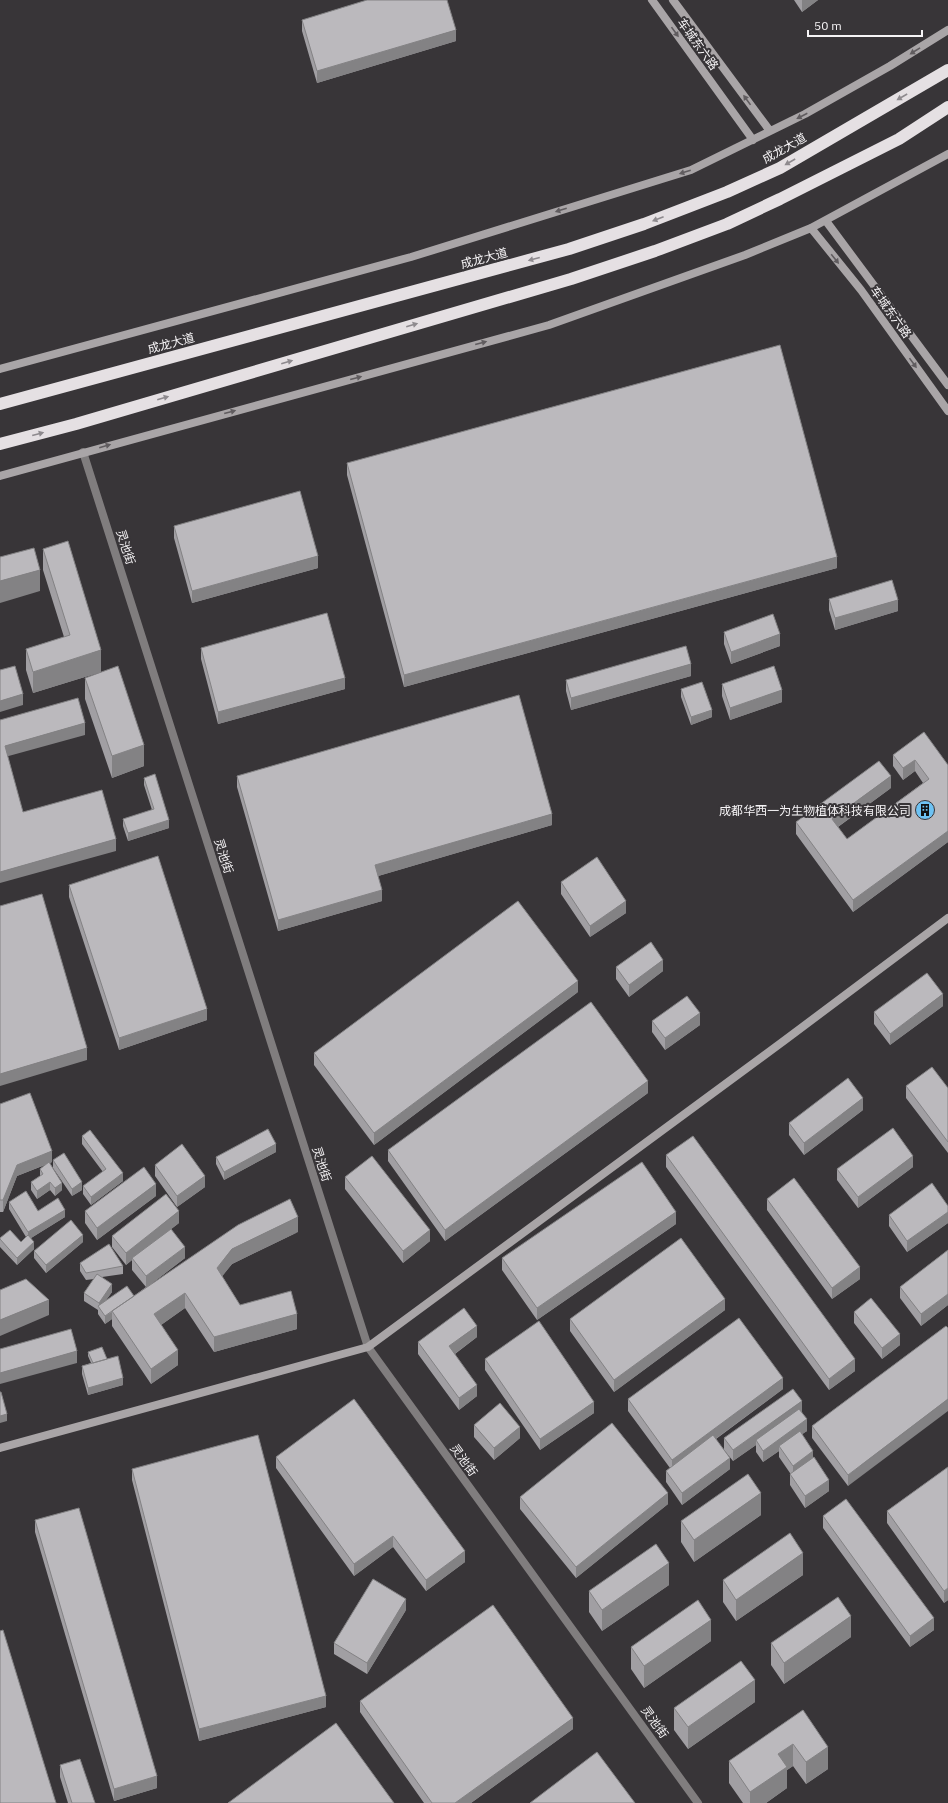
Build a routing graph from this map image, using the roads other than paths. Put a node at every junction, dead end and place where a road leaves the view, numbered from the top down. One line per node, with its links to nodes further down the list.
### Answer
1 (652, 0): 7 (street, 车城东六路, one-way to 7)
2 (673, 0): 6 (street, 车城东六路, one-way to 2)
3 (948, 30): 6 (street, one-way to 6)
4 (948, 70): 13 (highway, 成龙大道, one-way to 13)
5 (948, 107): 15 (highway, one-way to 5)
6 (770, 131): 7 (street)
7 (753, 140): 11 (street, one-way to 11)
8 (948, 154): 9 (street)
9 (826, 220): 10 (street); 12 (street, 车城东六路)
10 (811, 228): 14 (street, 车城东六路, one-way to 14); 16 (street, one-way to 10)
11 (0, 369)
12 (948, 385)
13 (0, 404)
14 (948, 411)
15 (0, 444)
16 (84, 452): 17 (street); 19 (street, 灵池街)
17 (0, 476)
18 (948, 918): 19 (street)
19 (368, 1347): 20 (street); 21 (street, 灵池街)
20 (0, 1448)
21 (698, 1803)

